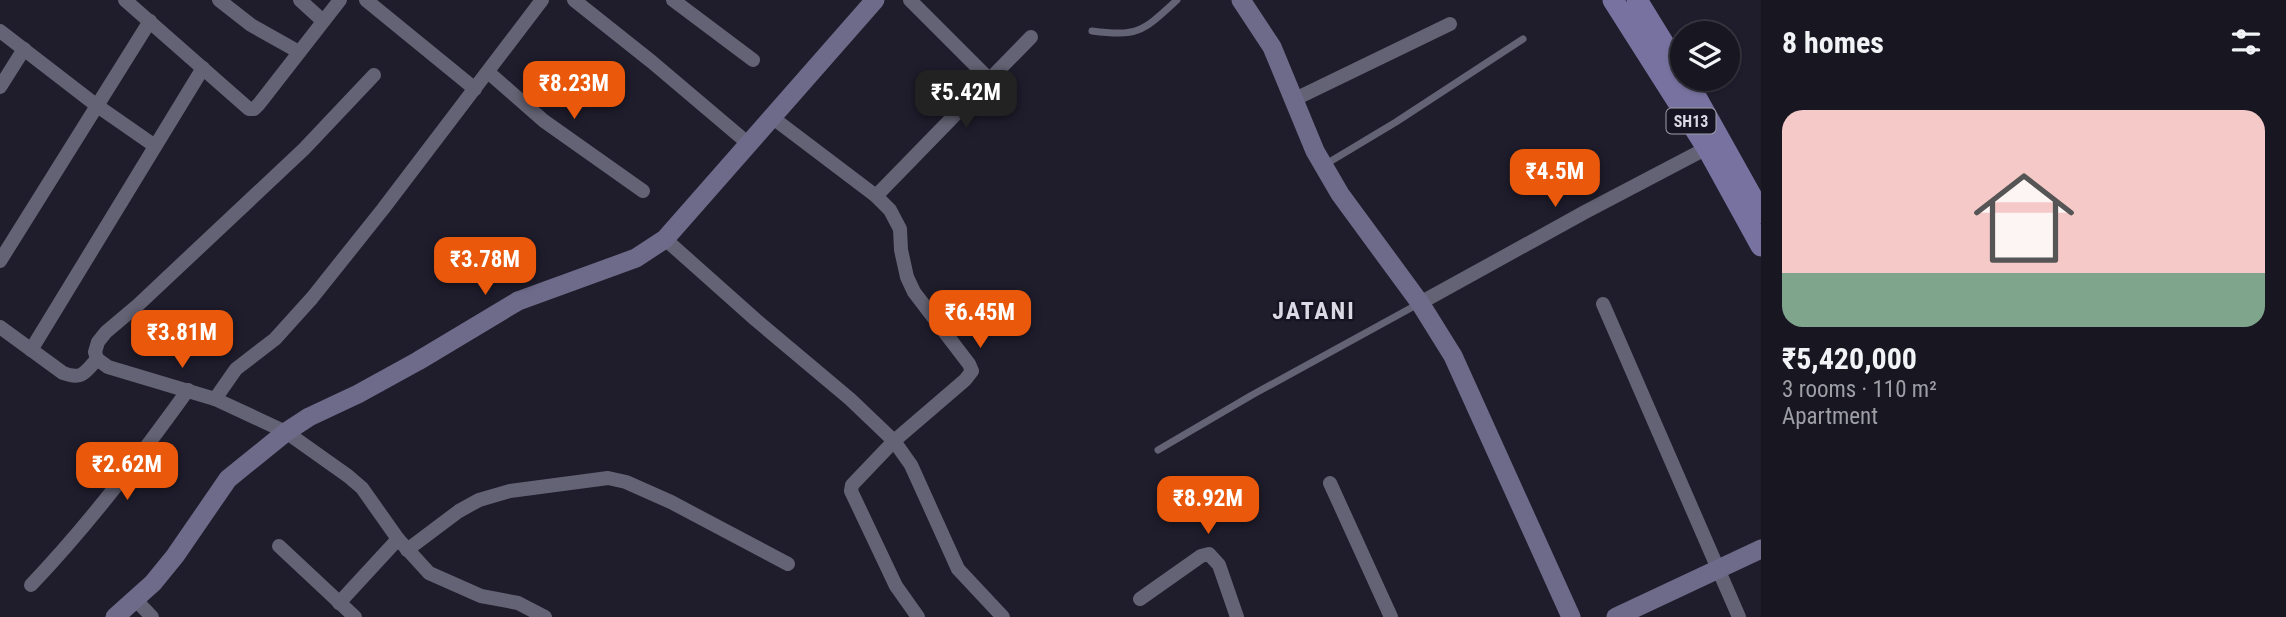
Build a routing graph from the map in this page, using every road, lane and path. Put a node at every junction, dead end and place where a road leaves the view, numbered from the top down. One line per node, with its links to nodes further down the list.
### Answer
1 (125, 0): 16 (street)
2 (219, 0): 23 (street)
3 (300, 0): 15 (street)
4 (340, 0): 15 (street)
5 (366, 0): 31 (street)
6 (542, 0): 27 (street)
7 (574, 0): 36 (street)
8 (673, 0): 25 (street)
9 (875, 0): 35 (street)
10 (910, 0): 29 (street)
11 (1177, 0): 19 (lane)
12 (1241, 0): 33 (street)
13 (1614, 0): 32 (main road, SH13)
14 (1637, 0): 24 (main road)
15 (323, 21): 23 (street)
16 (150, 22): 26 (street); 34 (street)
17 (1450, 24): 33 (street)
18 (0, 31): 22 (street)
19 (1092, 31)
20 (1031, 37): 29 (street)
21 (1523, 38): 39 (lane)
22 (24, 48): 30 (street); 34 (street)
23 (299, 52): 26 (street)
24 (1670, 54)
25 (753, 60)
26 (203, 68): 37 (street)
27 (488, 72): 31 (street); 40 (street)
28 (374, 75): 50 (street)
29 (990, 80): 41 (street)
30 (0, 88)
31 (475, 89): 52 (street)
32 (1687, 93): 38 (main road, SH13); 42 (main road, SH13)
33 (1293, 100): 39 (street)
34 (96, 105): 37 (street); 45 (street)
35 (773, 118): 36 (street); 41 (street)
36 (750, 145): 43 (street)
37 (155, 146): 49 (street)
38 (1707, 148): 42 (main road, SH13); 46 (street)
39 (1324, 166): 46 (street)
40 (643, 191)
41 (876, 197): 54 (street)
42 (1755, 205): 44 (main road, SH13)
43 (665, 239): 53 (street); 54 (street)
44 (1761, 246)
45 (0, 261)
46 (1420, 303): 55 (lane); 74 (street)
47 (1603, 303): 61 (street)
48 (0, 327): 49 (street)
49 (31, 349): 50 (street)
50 (97, 359): 51 (street)
51 (188, 390): 52 (street); 62 (street)
52 (215, 399): 53 (street)
53 (286, 432): 57 (street); 63 (street)
54 (894, 441): 70 (street); 71 (street)
55 (1157, 450)
56 (1331, 483): 73 (street)
57 (403, 544): 60 (street); 65 (street); 69 (street)
58 (279, 546): 65 (street)
59 (1761, 549): 61 (street)
60 (788, 564)
61 (1719, 569): 75 (street); 76 (street)
62 (31, 584)
63 (135, 599): 66 (street); 67 (street)
64 (1140, 599): 72 (street)
65 (339, 603): 68 (street)
66 (116, 617)
67 (152, 617)
68 (355, 617)
69 (545, 617)
70 (918, 617)
71 (1003, 617)
72 (1237, 617)
73 (1391, 617)
74 (1571, 617)
75 (1616, 617)
76 (1739, 617)

